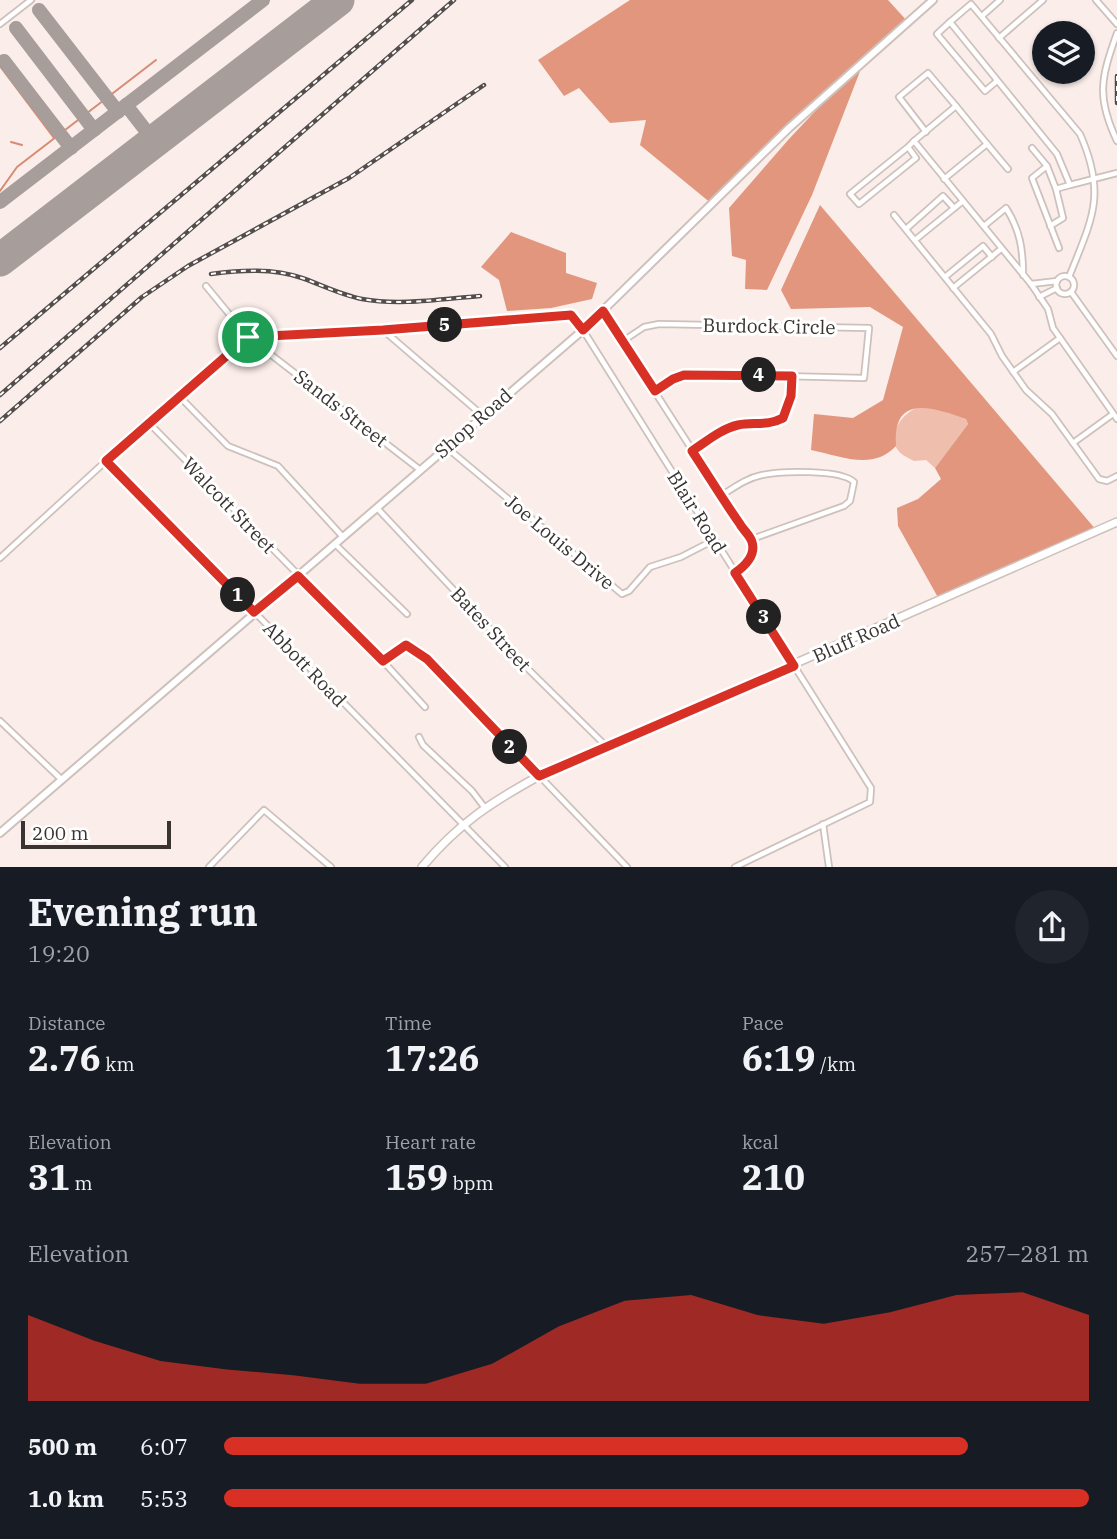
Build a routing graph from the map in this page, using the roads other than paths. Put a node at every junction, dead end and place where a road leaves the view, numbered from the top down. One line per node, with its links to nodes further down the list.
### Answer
1 (31, 0): 10 (street)
2 (933, 0): 47 (street, Shop Road)
3 (1000, 0): 7 (street)
4 (1043, 0): 12 (street)
5 (1096, 0): 9 (street)
6 (974, 2): 7 (street); 8 (street)
7 (982, 16): 12 (street)
8 (950, 22): 13 (street); 13 (street)
9 (1117, 23)
10 (0, 24)
11 (1117, 33): 17 (street)
12 (999, 38): 25 (street)
13 (998, 81): 26 (street)
14 (956, 106): 15 (street); 15 (street); 18 (street)
15 (926, 132): 16 (street)
16 (915, 142): 19 (street); 24 (street)
17 (1117, 142)
18 (987, 144): 22 (street); 24 (street)
19 (908, 147): 19 (street)
20 (1032, 148): 21 (street)
21 (1047, 166): 27 (street); 31 (street)
22 (1008, 169)
23 (1117, 173): 25 (street)
24 (944, 178): 28 (street)
25 (1095, 180): 26 (street); 40 (street)
26 (1070, 185): 27 (street)
27 (1056, 189): 31 (street)
28 (963, 201): 29 (street); 32 (street)
29 (954, 208): 33 (street); 34 (street)
30 (894, 215): 33 (street)
31 (1050, 226): 35 (street)
32 (984, 227): 36 (street); 38 (street)
33 (906, 229): 34 (street)
34 (915, 240): 39 (street)
35 (1059, 248)
36 (1001, 249): 37 (street); 38 (street)
37 (992, 257): 39 (street); 44 (street)
38 (1023, 276): 41 (street)
39 (944, 277): 44 (street)
40 (1069, 277): 42 (street); 45 (street)
41 (1031, 284): 42 (street); 46 (street)
42 (1057, 284): 45 (street); 46 (street)
43 (206, 286): 50 (street, Sands Street)
44 (953, 288): 54 (street)
45 (1071, 292): 53 (street)
46 (1039, 296): 51 (street)
47 (603, 311): 49 (street, Shop Road); 52 (street)
48 (383, 330): 49 (street); 50 (street); 58 (street)
49 (583, 330): 58 (street, Shop Road); 72 (street, Blair Road)
50 (248, 337): 57 (street); 65 (street, Sands Street)
51 (1060, 338): 54 (street); 59 (street)
52 (623, 341): 55 (street, Burdock Circle); 56 (street)
53 (1117, 356)
54 (1013, 372): 61 (street)
55 (792, 376): 56 (street); 63 (street)
56 (655, 391): 63 (street)
57 (179, 396): 60 (street); 70 (street)
58 (482, 415): 62 (street, Shop Road)
59 (1115, 416): 61 (street)
60 (149, 423): 64 (street); 76 (street, Walcott Street)
61 (1073, 443): 66 (street)
62 (446, 447): 65 (street, Shop Road); 72 (street, Joe Louis Drive)
63 (692, 451): 67 (street)
64 (106, 461): 74 (street); 77 (street, Abbott Road)
65 (419, 470): 68 (street, Shop Road)
66 (1117, 476)
67 (722, 495): 71 (street); 71 (street)
68 (377, 508): 70 (street, Shop Road); 84 (street, Bates Street)
69 (1117, 522): 80 (main road, Bluff Road)
70 (343, 537): 73 (street, Shop Road)
71 (752, 539): 75 (street)
72 (714, 540): 75 (street, Blair Road)
73 (335, 544): 76 (street, Shop Road); 78 (street)
74 (0, 558)
75 (735, 573): 80 (street, Blair Road)
76 (298, 576): 77 (street, Shop Road); 79 (street, Walcott Street)
77 (254, 612): 86 (street, Shop Road); 88 (street, Abbott Road)
78 (407, 614)
79 (383, 661): 81 (street, Walcott Street); 85 (street)
80 (794, 666): 84 (main road, Bluff Road); 89 (street, Blair Road)
81 (425, 707)
82 (0, 722): 86 (street)
83 (419, 737): 87 (street)
84 (607, 747): 85 (main road, Bluff Road)
85 (539, 776): 87 (main road, Bluff Road); 96 (street)
86 (61, 779): 90 (street, Shop Road)
87 (485, 808): 88 (main road, Bluff Road)
88 (462, 824): 91 (main road, Bluff Road); 95 (street, Abbott Road)
89 (823, 824): 92 (street); 98 (street)
90 (0, 833)
91 (426, 865)
92 (742, 865): 97 (street)
93 (209, 867): 94 (street)
94 (331, 867)
95 (505, 867)
96 (627, 867)
97 (735, 867)
98 (829, 867)

